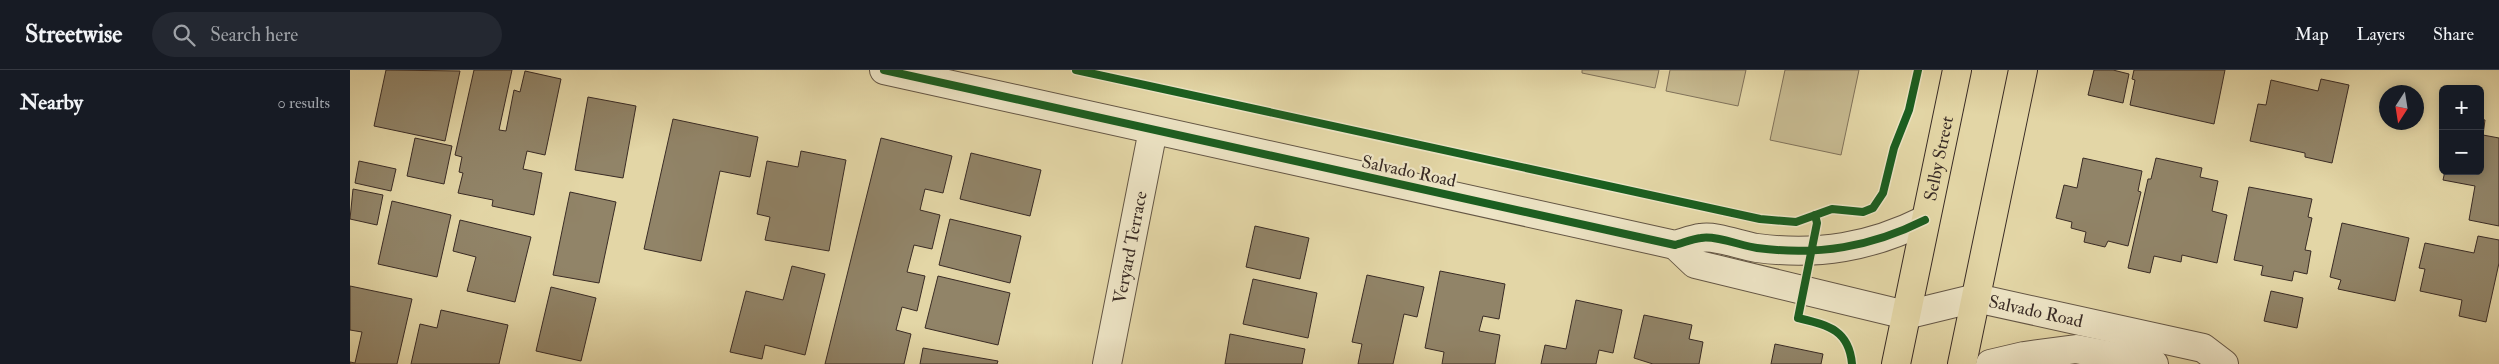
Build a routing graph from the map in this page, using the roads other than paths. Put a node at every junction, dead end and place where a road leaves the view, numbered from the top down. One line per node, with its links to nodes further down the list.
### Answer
1 (884, 70): 4 (street, Salvado Road)
2 (1957, 70): 5 (main road, Selby Street)
3 (2023, 70): 7 (main road)
4 (1153, 130): 6 (street, Salvado Road); 9 (street, Veryard Terrace)
5 (1925, 220): 6 (street, Salvado Road); 8 (main road, Selby Street)
6 (1675, 245): 8 (street, Salvado Road)
7 (1976, 298): 8 (street, Salvado Road); 11 (main road); 14 (street, Salvado Road)
8 (1906, 315): 10 (main road, Selby Street)
9 (1106, 364)
10 (1896, 364)
11 (1962, 364)
12 (1990, 364): 13 (street, Salvado Road)
13 (2154, 364)
14 (2224, 364)

